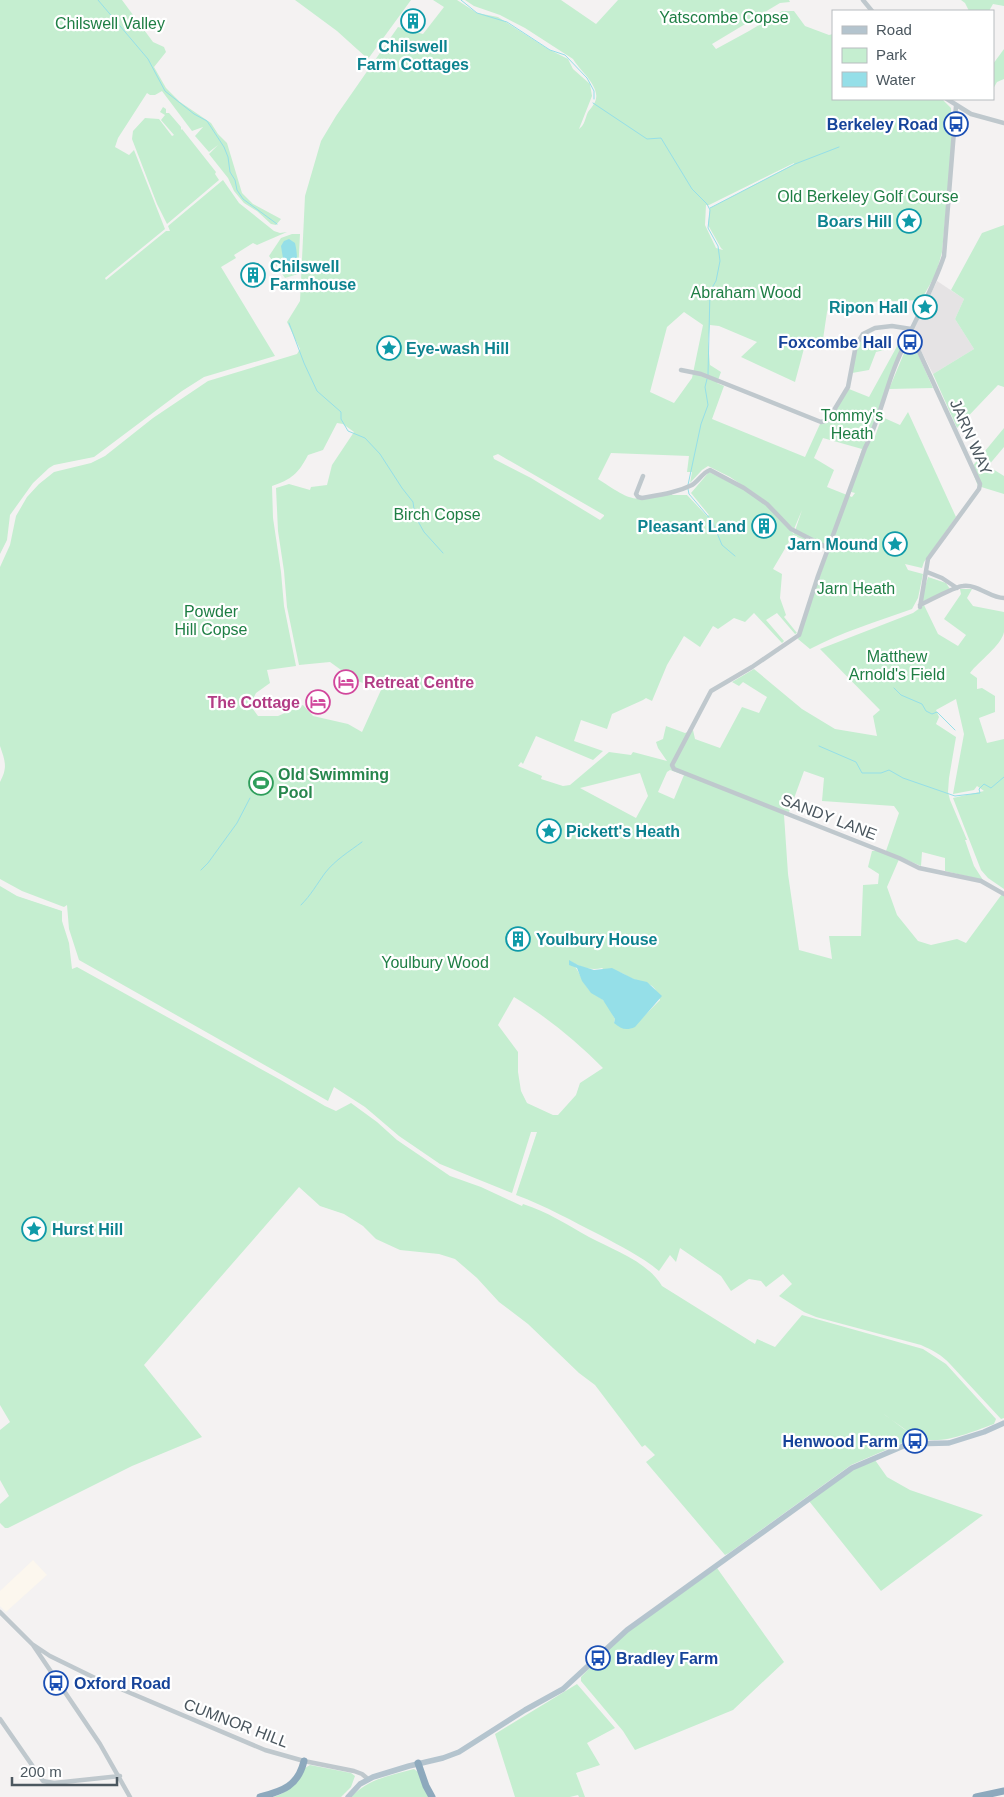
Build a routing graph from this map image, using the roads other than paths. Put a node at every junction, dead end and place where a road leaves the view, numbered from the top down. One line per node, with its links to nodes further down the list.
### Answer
1 (862, 0): 2 (street)
2 (871, 10)
3 (948, 100): 4 (street)
4 (956, 106): 5 (street); 6 (street)
5 (1004, 123)
6 (910, 330): 7 (street); 9 (street); 10 (street, JARN WAY)
7 (681, 370)
8 (643, 476): 9 (street)
9 (828, 548): 13 (street, SANDY LANE)
10 (927, 572): 11 (street); 11 (street)
11 (957, 588): 12 (street)
12 (1004, 598)
13 (1004, 894)
14 (1004, 1423): 21 (main road)
15 (0, 1612): 16 (street, CUMNOR HILL)
16 (32, 1644): 17 (street, CUMNOR HILL); 18 (street)
17 (50, 1656): 18 (street); 20 (street, CUMNOR HILL)
18 (44, 1662): 22 (street)
19 (0, 1720): 22 (street)
20 (304, 1761): 23 (street, CUMNOR HILL); 27 (highway)
21 (418, 1763): 23 (main road); 28 (highway)
22 (120, 1776): 26 (street)
23 (368, 1779): 25 (main road)
24 (1004, 1791): 29 (highway)
25 (349, 1795)
26 (130, 1797)
27 (260, 1797)
28 (432, 1797)
29 (976, 1797)

